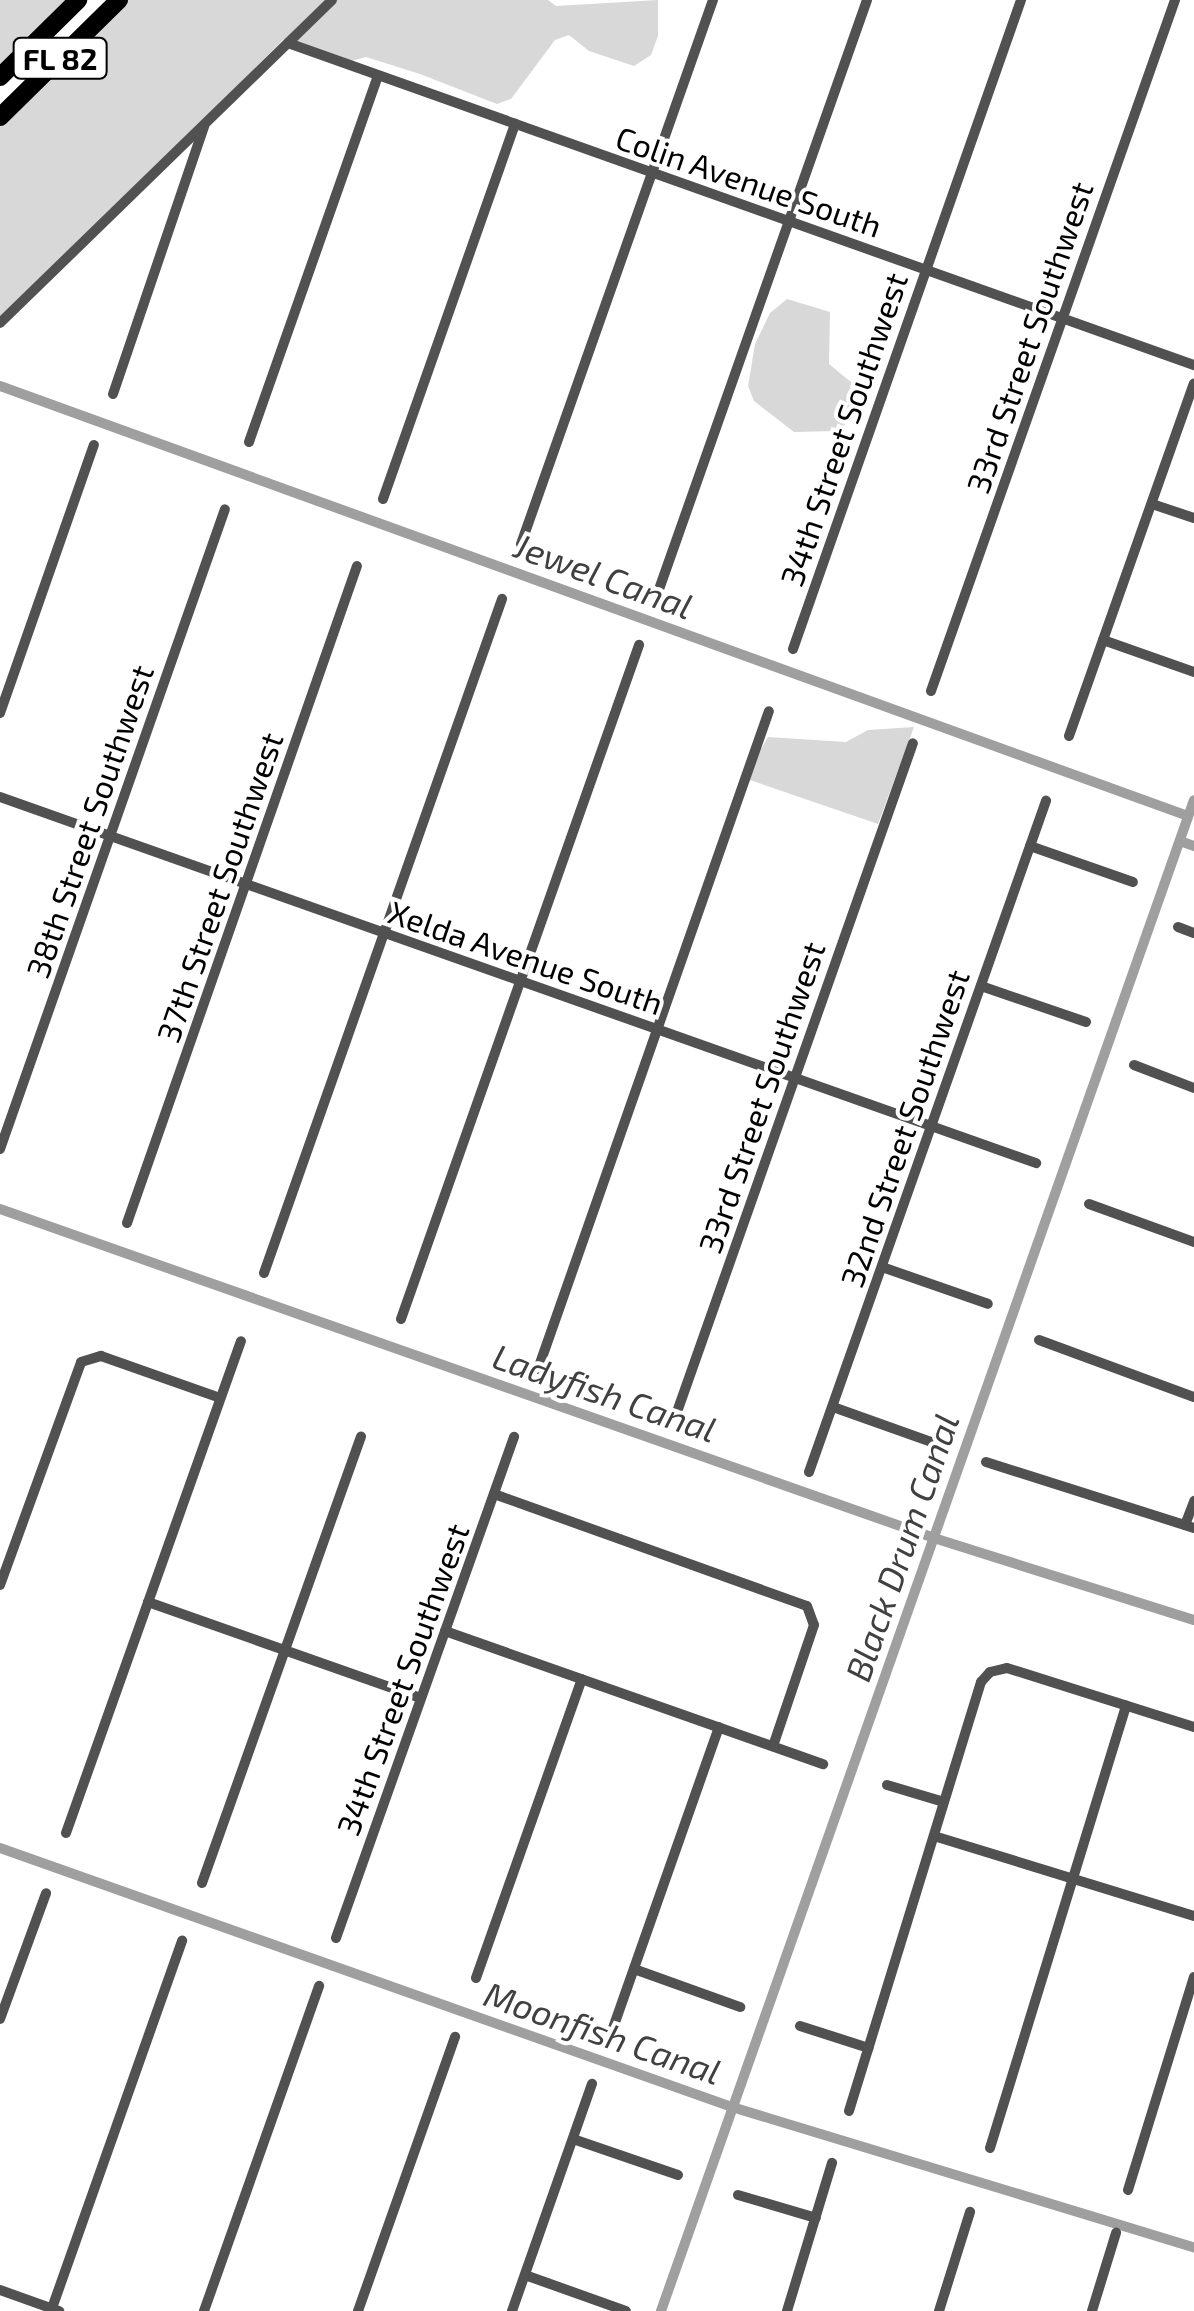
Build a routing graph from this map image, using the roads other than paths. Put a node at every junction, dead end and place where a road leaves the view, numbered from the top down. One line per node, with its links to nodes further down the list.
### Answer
1 (78, 0): 11 (highway, FL 82)
2 (106, 0): 12 (highway)
3 (119, 0): 12 (highway, FL 82)
4 (332, 0): 9 (street)
5 (713, 0): 16 (street)
6 (867, 0): 17 (street)
7 (1021, 0): 18 (street, 34th Street Southwest)
8 (1175, 0): 19 (street, 33rd Street Southwest)
9 (288, 43): 10 (street, Colin Avenue South); 15 (street)
10 (378, 76): 14 (street, Colin Avenue South); 24 (street)
11 (0, 77)
12 (38, 80): 13 (highway, FL 82)
13 (0, 117)
14 (515, 124): 16 (street, Colin Avenue South); 26 (street)
15 (204, 125): 20 (street); 23 (street)
16 (652, 173): 17 (street, Colin Avenue South); 30 (street)
17 (789, 221): 18 (street, Colin Avenue South); 32 (street)
18 (926, 270): 19 (street, Colin Avenue South); 36 (street, 34th Street Southwest)
19 (1063, 318): 21 (street, Colin Avenue South); 38 (street, 33rd Street Southwest)
20 (0, 323)
21 (1194, 364)
22 (1194, 383): 27 (street)
23 (112, 394)
24 (250, 442)
25 (94, 445): 40 (street)
26 (383, 499)
27 (1152, 504): 29 (street); 34 (street)
28 (225, 509): 45 (street, 38th Street Southwest)
29 (1194, 518)
30 (521, 544)
31 (357, 566): 48 (street, 37th Street Southwest)
32 (656, 595)
33 (502, 599): 50 (street)
34 (1103, 640): 37 (street); 41 (street)
35 (639, 645): 52 (street)
36 (793, 648)
37 (1194, 672)
38 (931, 691)
39 (769, 711): 55 (street)
40 (0, 713)
41 (1069, 736)
42 (914, 744): 57 (street, 33rd Street Southwest)
43 (0, 797): 45 (street, Xelda Avenue South)
44 (1046, 801): 46 (street, 32nd Street Southwest)
45 (110, 836): 48 (street, Xelda Avenue South); 60 (street, 38th Street Southwest)
46 (1030, 846): 47 (street); 53 (street, 32nd Street Southwest)
47 (1133, 882)
48 (247, 885): 50 (street, Xelda Avenue South); 63 (street, 37th Street Southwest)
49 (1178, 927): 51 (street)
50 (384, 933): 52 (street, Xelda Avenue South); 66 (street)
51 (1194, 933)
52 (521, 982): 55 (street, Xelda Avenue South); 68 (street)
53 (981, 986): 54 (street); 59 (street, 32nd Street Southwest)
54 (1086, 1022)
55 (658, 1030): 57 (street, Xelda Avenue South); 71 (street)
56 (1134, 1065): 58 (street)
57 (795, 1078): 59 (street, Xelda Avenue South); 75 (street, 33rd Street Southwest)
58 (1194, 1088)
59 (931, 1126): 61 (street, Xelda Avenue South); 65 (street, 32nd Street Southwest)
60 (0, 1149)
61 (1036, 1162)
62 (1089, 1204): 64 (street)
63 (128, 1224)
64 (1194, 1242)
65 (882, 1267): 67 (street); 74 (street, 32nd Street Southwest)
66 (264, 1274)
67 (988, 1304)
68 (401, 1319)
69 (1039, 1340): 72 (street)
70 (241, 1341): 73 (street)
71 (538, 1370)
72 (1194, 1397)
73 (220, 1398): 84 (street); 86 (street)
74 (832, 1406): 78 (street); 80 (street, 32nd Street Southwest)
75 (676, 1412)
76 (361, 1436): 88 (street)
77 (514, 1437): 81 (street, 34th Street Southwest)
78 (937, 1444)
79 (986, 1462): 83 (street)
80 (809, 1472)
81 (494, 1494): 87 (street, 34th Street Southwest); 94 (street)
82 (1194, 1500): 83 (street)
83 (1190, 1526)
84 (6, 1551): 85 (street)
85 (0, 1585)
86 (148, 1602): 88 (street); 98 (street)
87 (446, 1632): 89 (street); 90 (street, 34th Street Southwest)
88 (284, 1650): 90 (street); 101 (street)
89 (582, 1679): 93 (street); 108 (street)
90 (422, 1698): 104 (street, 34th Street Southwest)
91 (1126, 1706): 92 (street); 97 (street); 100 (street)
92 (1194, 1726)
93 (719, 1727): 94 (street); 106 (street)
94 (773, 1746): 95 (street)
95 (822, 1764)
96 (887, 1785): 97 (street)
97 (944, 1802): 99 (street)
98 (66, 1833)
99 (934, 1836): 100 (street); 115 (street)
100 (1072, 1878): 103 (street); 119 (street)
101 (202, 1883)
102 (46, 1893): 111 (street)
103 (1194, 1916)
104 (336, 1938)
105 (182, 1941): 129 (street)
106 (634, 1969): 110 (street); 113 (street)
107 (1194, 1977): 122 (street)
108 (476, 1978)
109 (319, 1986): 130 (street)
110 (740, 2006)
111 (0, 2019)
112 (800, 2026): 115 (street)
113 (613, 2028)
114 (455, 2038): 131 (street)
115 (869, 2048): 117 (street)
116 (592, 2084): 118 (street)
117 (849, 2110)
118 (573, 2139): 121 (street); 127 (street)
119 (990, 2148)
120 (832, 2163): 125 (street)
121 (678, 2175)
122 (1128, 2190)
123 (738, 2195): 125 (street)
124 (970, 2212): 135 (street)
125 (816, 2218): 134 (street)
126 (1116, 2233): 136 (street)
127 (525, 2275): 132 (street); 133 (street)
128 (0, 2290): 129 (street)
129 (54, 2310)
130 (204, 2311)
131 (358, 2311)
132 (512, 2311)
133 (626, 2311)
134 (787, 2311)
135 (939, 2311)
136 (1092, 2311)

